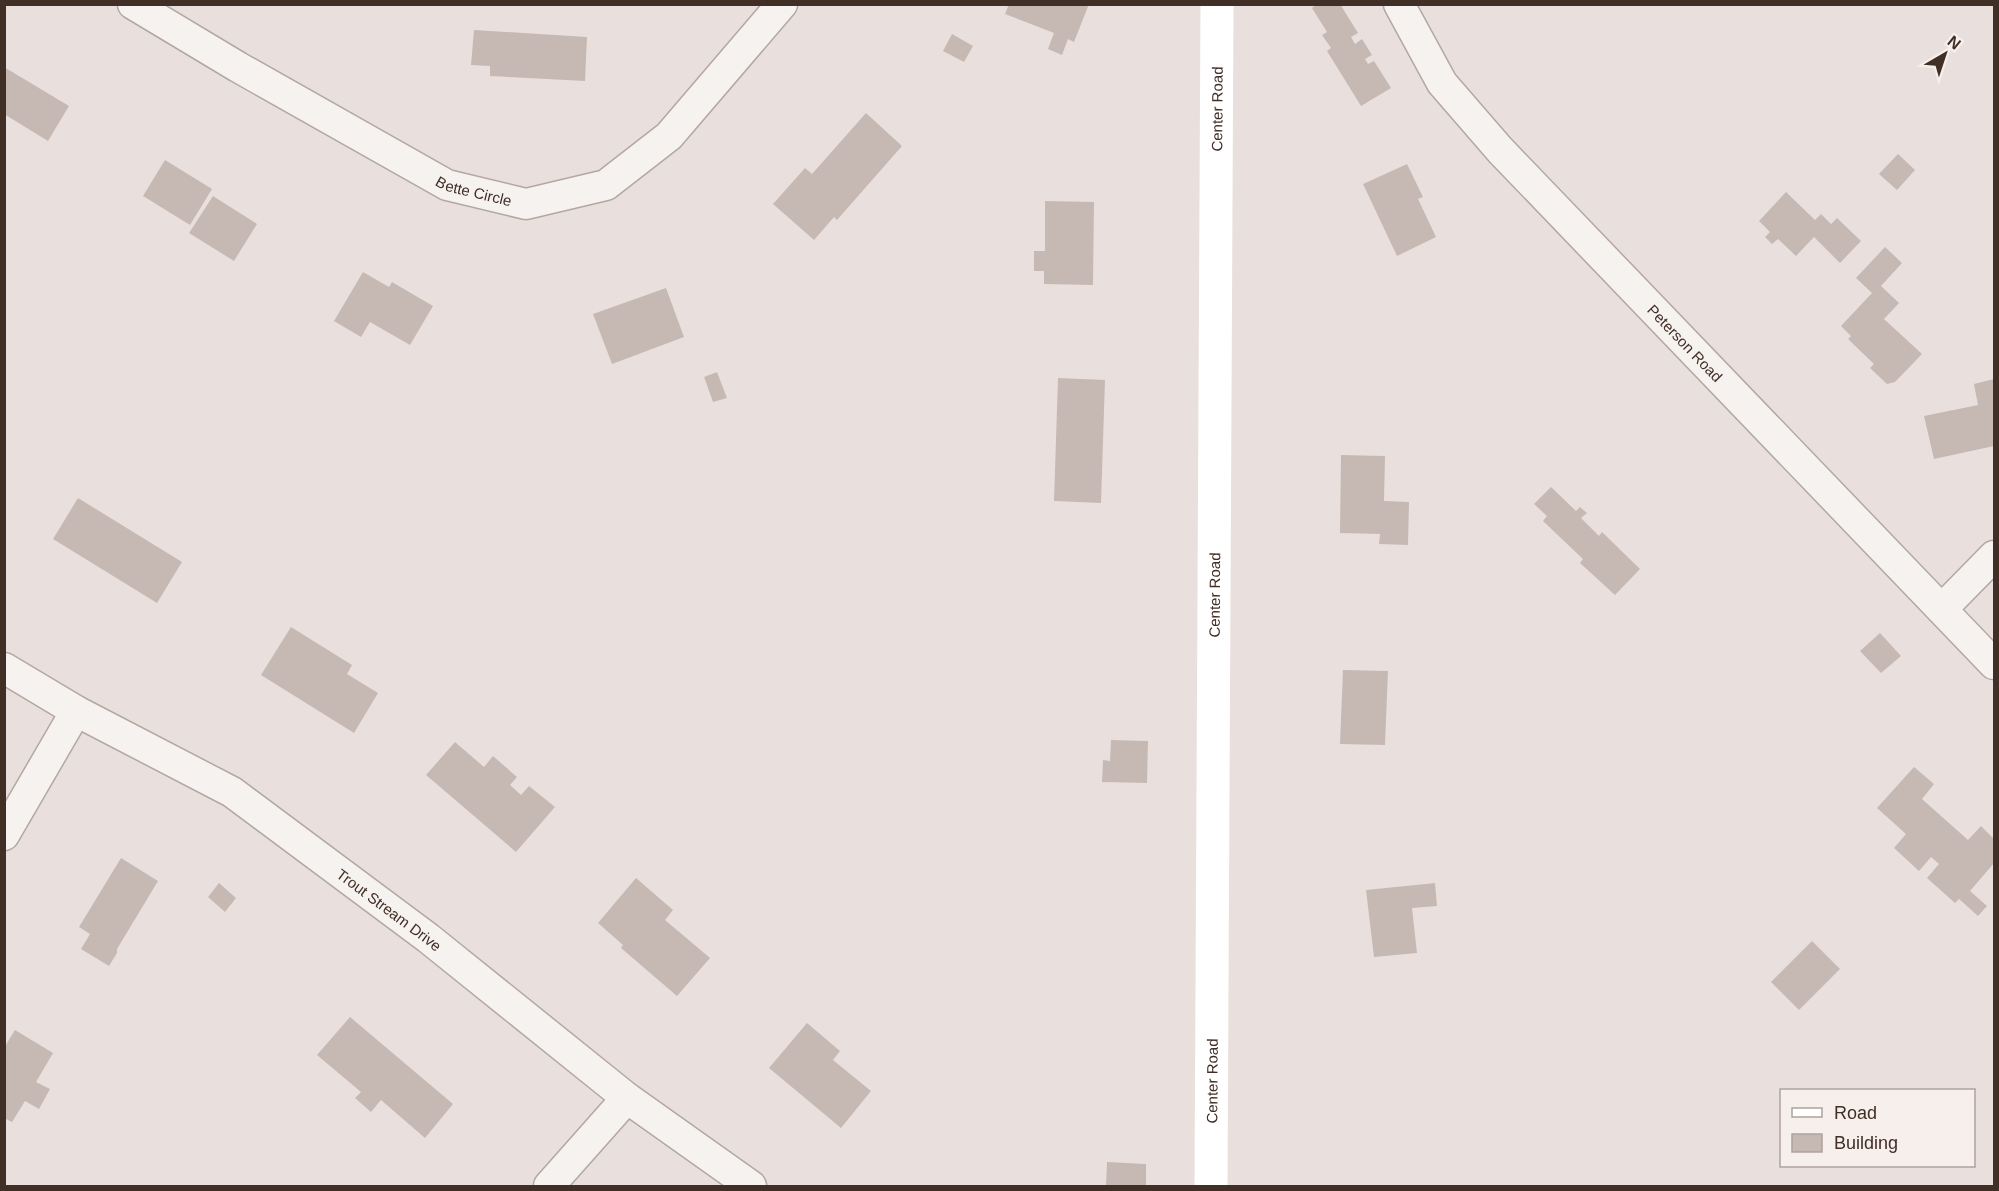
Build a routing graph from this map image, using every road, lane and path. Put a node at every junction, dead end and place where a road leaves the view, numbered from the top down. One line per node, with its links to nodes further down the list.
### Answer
1 (133, 4): 2 (street, Bette Circle)
2 (782, 4)
3 (1217, 4): 14 (street, Center Road)
4 (1399, 4): 6 (street, Peterson Road)
5 (1995, 556): 6 (street)
6 (1942, 609): 7 (street, Peterson Road)
7 (1995, 664)
8 (4, 668): 9 (street, Trout Stream Drive)
9 (76, 711): 10 (street); 11 (street, Trout Stream Drive)
10 (4, 835)
11 (627, 1098): 12 (street); 13 (street, Trout Stream Drive)
12 (549, 1186)
13 (751, 1186)
14 (1211, 1186)

